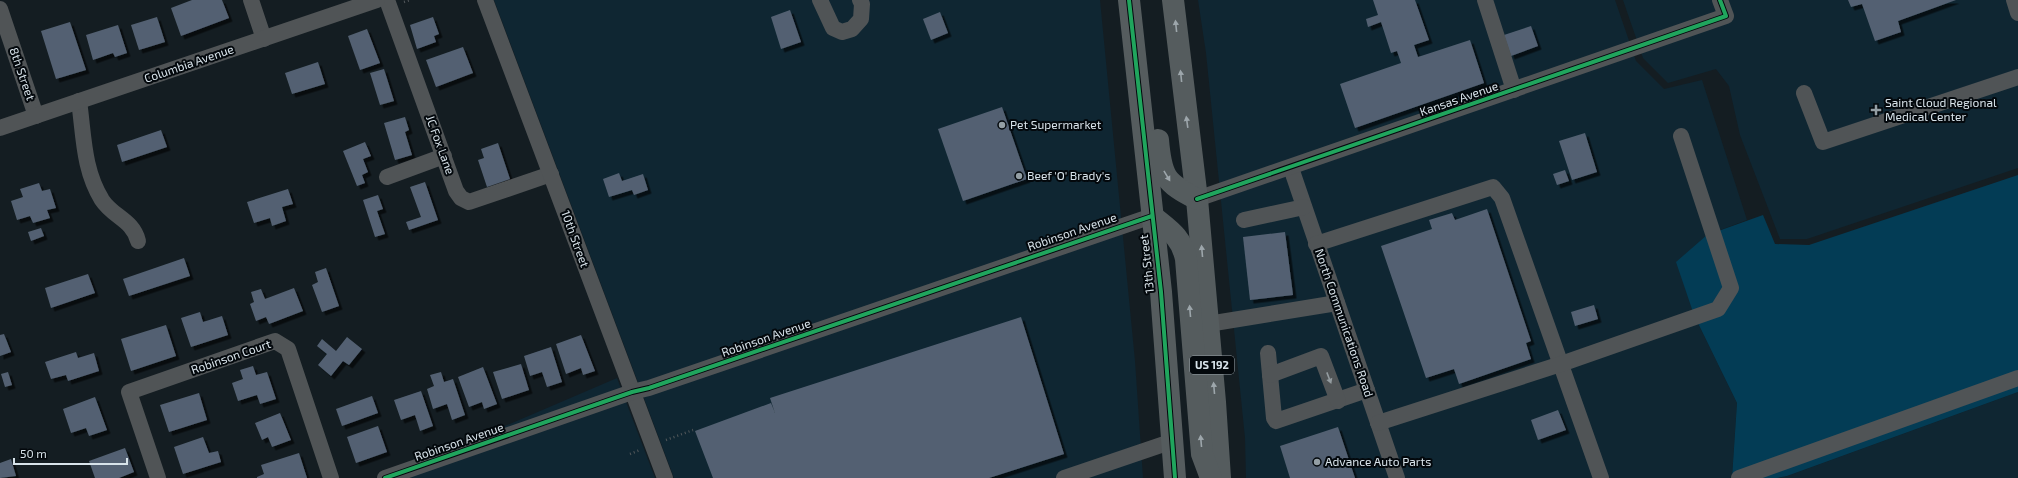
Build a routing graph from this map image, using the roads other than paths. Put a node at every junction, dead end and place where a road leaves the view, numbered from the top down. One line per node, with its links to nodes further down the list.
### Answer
1 (251, 0): 14 (street)
2 (378, 0): 14 (street, Columbia Avenue)
3 (387, 0): 23 (street, JC Fox Lane)
4 (484, 0): 25 (street, 10th Street)
5 (820, 0): 6 (street)
6 (860, 0)
7 (1128, 0): 15 (highway, 13th Street)
8 (1173, 0): 27 (highway, US 192, one-way to 8)
9 (1485, 0): 17 (street)
10 (1720, 0): 17 (street, Kansas Avenue)
11 (2014, 0): 13 (street)
12 (0, 9): 20 (street, 8th Street)
13 (2018, 13)
14 (264, 38): 19 (street, Columbia Avenue)
15 (1134, 52): 27 (highway, one-way to 27); 29 (highway, 13th Street)
16 (2018, 77): 18 (street)
17 (1514, 90): 24 (street, Kansas Avenue)
18 (1804, 93)
19 (79, 101): 20 (street, Columbia Avenue); 31 (street)
20 (36, 116): 21 (street, Columbia Avenue)
21 (0, 128)
22 (1681, 136): 36 (street)
23 (444, 156): 25 (street, JC Fox Lane); 26 (street)
24 (1291, 168): 27 (street, Kansas Avenue); 28 (street, North Communications Road)
25 (551, 174): 40 (street, 10th Street)
26 (387, 177)
27 (1197, 199): 34 (highway, US 192, one-way to 27)
28 (1304, 207): 30 (street); 32 (street, North Communications Road)
29 (1152, 216): 40 (street, Robinson Avenue); 43 (highway, 13th Street); 51 (highway, one-way to 29)
30 (1244, 220)
31 (138, 241)
32 (1316, 244): 33 (street, North Communications Road); 36 (street)
33 (1337, 304): 34 (street); 39 (street, North Communications Road)
34 (1208, 324): 52 (highway, US 192, one-way to 34)
35 (1268, 353): 37 (street)
36 (1561, 364): 42 (street); 54 (street)
37 (1270, 375): 41 (street, one-way to 41); 41 (street)
38 (2018, 378): 55 (street)
39 (1367, 390): 41 (street); 42 (street, North Communications Road)
40 (632, 392): 44 (street, Robinson Avenue); 48 (street, 10th Street)
41 (1338, 400)
42 (1378, 423): 53 (street, North Communications Road)
43 (1173, 441): 49 (street); 50 (highway, 13th Street)
44 (412, 474): 47 (street, Robinson Avenue)
45 (158, 478): 46 (street, Robinson Court)
46 (332, 478)
47 (385, 478)
48 (665, 478)
49 (1064, 478)
50 (1175, 478)
51 (1210, 478)
52 (1220, 478)
53 (1397, 478)
54 (1601, 478)
55 (1739, 478)

